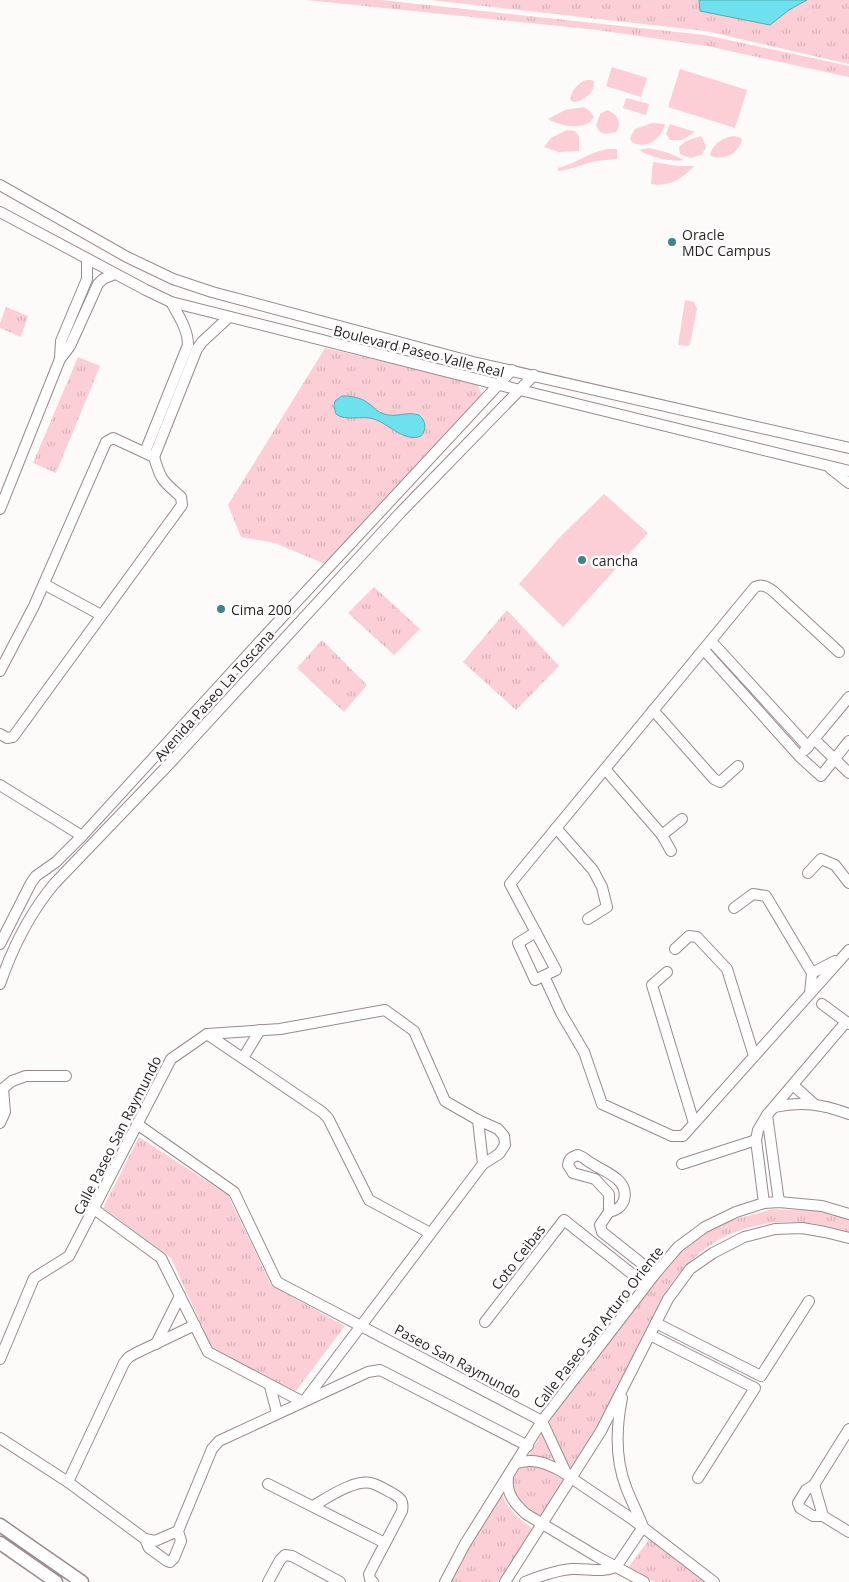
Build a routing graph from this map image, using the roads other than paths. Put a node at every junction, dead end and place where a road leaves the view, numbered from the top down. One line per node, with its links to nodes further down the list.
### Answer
1 (0, 185): 10 (street, Boulevard Paseo Valle Real)
2 (0, 212): 3 (street, Boulevard Paseo Valle Real)
3 (87, 259): 4 (street, Boulevard Paseo Valle Real); 6 (street)
4 (115, 274): 5 (street, Boulevard Paseo Valle Real); 7 (street)
5 (171, 302): 8 (street, Boulevard Paseo Valle Real); 15 (street)
6 (73, 312): 7 (street); 9 (street)
7 (84, 316): 9 (street)
8 (229, 317): 12 (street, Boulevard Paseo Valle Real); 15 (street)
9 (60, 359): 19 (street)
10 (512, 370): 11 (street, Boulevard Paseo Valle Real); 12 (street, Avenida Paseo La Toscana)
11 (534, 375): 13 (street, Avenida Paseo La Toscana); 14 (street)
12 (500, 384): 13 (street, Boulevard Paseo Valle Real); 20 (street, Avenida Paseo La Toscana)
13 (520, 390): 16 (street, Boulevard Paseo Valle Real); 21 (street, Avenida Paseo La Toscana)
14 (849, 448)
15 (150, 455): 22 (street); 23 (street)
16 (827, 466): 17 (street, Boulevard Paseo Valle Real); 18 (street)
17 (849, 471)
18 (849, 483)
19 (1, 502)
20 (390, 503): 21 (street); 24 (street, Avenida Paseo La Toscana)
21 (400, 513): 25 (street, Avenida Paseo La Toscana)
22 (44, 584): 23 (street); 31 (street)
23 (101, 615): 38 (street)
24 (282, 617): 25 (street); 26 (street, Avenida Paseo La Toscana)
25 (292, 629): 28 (street, Avenida Paseo La Toscana)
26 (262, 639): 28 (street); 32 (street, Avenida Paseo La Toscana)
27 (711, 641): 29 (street); 30 (street); 39 (street)
28 (274, 649): 34 (street, Avenida Paseo La Toscana)
29 (704, 650): 36 (street); 41 (street)
30 (839, 652)
31 (0, 670)
32 (219, 687): 34 (street); 35 (street, Avenida Paseo La Toscana)
33 (849, 697): 39 (street)
34 (230, 698): 37 (street, Avenida Paseo La Toscana)
35 (201, 707): 37 (street); 50 (street, Avenida Paseo La Toscana)
36 (653, 710): 43 (street); 44 (street)
37 (211, 718): 58 (street, Avenida Paseo La Toscana)
38 (0, 734)
39 (811, 743): 41 (street); 42 (street)
40 (847, 749): 42 (street)
41 (800, 757): 42 (street)
42 (835, 758): 45 (street)
43 (738, 766)
44 (605, 769): 48 (street); 49 (street)
45 (849, 773)
46 (0, 785): 50 (street)
47 (682, 819): 49 (street)
48 (556, 828): 55 (street); 56 (street)
49 (662, 835): 51 (street)
50 (82, 836): 57 (street, Avenida Paseo La Toscana)
51 (671, 851)
52 (808, 873): 53 (street)
53 (849, 883)
54 (734, 908): 62 (street)
55 (588, 919)
56 (536, 932): 63 (street); 63 (street)
57 (0, 943): 58 (street)
58 (14, 948): 64 (street, Avenida Paseo La Toscana)
59 (674, 948): 70 (street)
60 (846, 954): 62 (street); 65 (street)
61 (667, 972): 80 (street)
62 (812, 973): 65 (street)
63 (544, 976): 80 (street)
64 (0, 984)
65 (810, 992): 70 (street)
66 (822, 1004): 67 (street)
67 (848, 1023): 73 (street)
68 (260, 1030): 69 (street, Calle Paseo San Raymundo); 71 (street); 78 (street, Calle Paseo San Raymundo)
69 (207, 1034): 71 (street); 81 (street, Calle Paseo San Raymundo)
70 (754, 1056): 80 (street)
71 (243, 1058): 90 (street)
72 (66, 1076): 74 (street)
73 (793, 1085): 75 (street); 76 (street)
74 (1, 1090): 79 (street)
75 (814, 1104): 76 (street); 77 (street)
76 (771, 1111): 82 (street); 85 (street)
77 (849, 1114)
78 (478, 1120): 83 (street); 83 (street, Calle Paseo San Raymundo)
79 (0, 1123)
80 (694, 1123)
81 (137, 1124): 87 (street, Calle Paseo San Raymundo); 99 (street, Paseo San Raymundo)
82 (756, 1140): 84 (street); 86 (street)
83 (484, 1164): 90 (street, Calle Paseo San Raymundo)
84 (682, 1164)
85 (779, 1202): 86 (street, Calle Paseo San Arturo Oriente); 89 (street, Calle Paseo San Arturo Oriente)
86 (764, 1203): 92 (street, Calle Paseo San Arturo Oriente)
87 (94, 1209): 94 (street); 102 (street, Calle Paseo San Raymundo)
88 (609, 1212): 88 (street); 92 (street)
89 (849, 1214)
90 (430, 1232): 99 (street, Calle Paseo San Raymundo)
91 (849, 1238): 97 (street)
92 (654, 1274): 93 (street, Calle Paseo San Arturo Oriente)
93 (646, 1285): 96 (street, Coto Ceibas); 107 (street, Calle Paseo San Arturo Oriente)
94 (180, 1296): 98 (street); 101 (street)
95 (809, 1301): 97 (street)
96 (485, 1322)
97 (656, 1323): 100 (street)
98 (195, 1325): 101 (street); 103 (street)
99 (361, 1325): 105 (street, Calle Paseo San Raymundo); 107 (street, Paseo San Raymundo)
100 (650, 1335): 104 (street); 114 (street)
101 (156, 1344): 115 (street)
102 (0, 1359)
103 (270, 1386): 105 (street); 106 (street)
104 (624, 1388): 113 (street); 122 (street)
105 (303, 1400): 106 (street, Calle Paseo San Raymundo); 110 (street, Calle Paseo San Raymundo)
106 (277, 1413): 123 (street, Calle Paseo San Raymundo)
107 (542, 1421): 110 (street, Calle Paseo San Arturo Oriente); 113 (street)
108 (849, 1429): 117 (street)
109 (0, 1438): 115 (street, Calle Paseo San Raymundo)
110 (528, 1446): 111 (street, Calle Paseo San Arturo Oriente)
111 (517, 1463): 112 (street, Calle Paseo San Arturo Oriente); 113 (street)
112 (508, 1477): 121 (street); 135 (street, Calle Paseo San Arturo Oriente)
113 (570, 1477): 121 (street); 122 (street)
114 (698, 1478)
115 (68, 1482): 125 (street, Calle Paseo San Raymundo)
116 (268, 1484): 118 (street)
117 (814, 1485): 119 (street); 119 (street)
118 (312, 1506): 127 (street); 127 (street)
119 (823, 1516): 124 (street)
120 (0, 1525): 131 (main road)
121 (542, 1525): 128 (street); 136 (street)
122 (643, 1527): 128 (street); 139 (street)
123 (178, 1532): 125 (street); 125 (street, Calle Paseo San Raymundo)
124 (849, 1532)
125 (145, 1539)
126 (0, 1543): 130 (main road)
127 (385, 1543): 134 (street)
128 (616, 1567): 137 (street); 138 (street)
129 (327, 1579): 132 (street); 133 (street)
130 (56, 1582)
131 (82, 1582)
132 (268, 1582)
133 (340, 1582)
134 (373, 1582)
135 (445, 1582)
136 (505, 1582)
137 (525, 1582)
138 (644, 1582)
139 (714, 1582)

